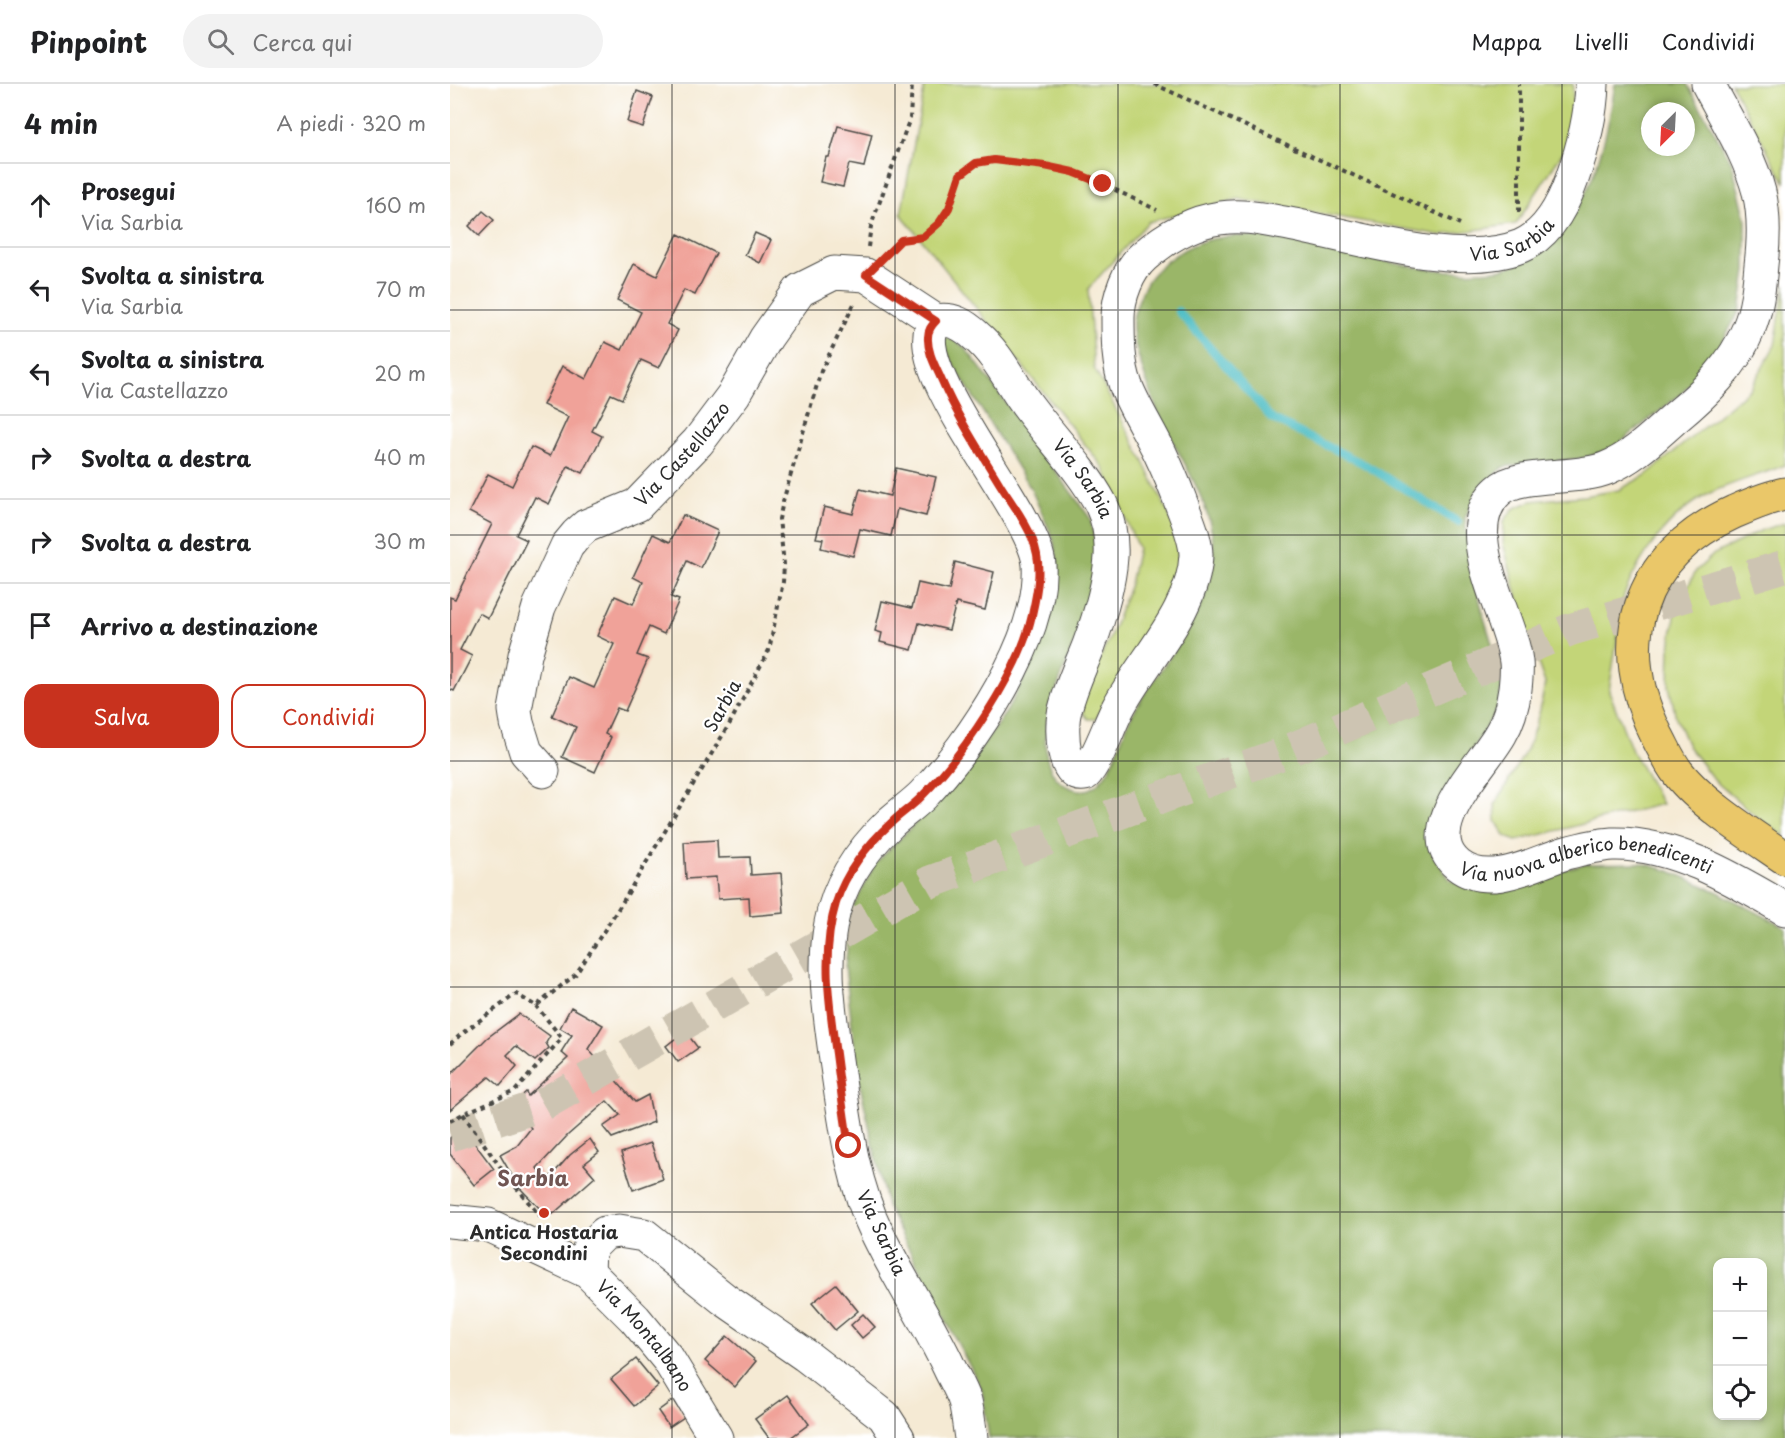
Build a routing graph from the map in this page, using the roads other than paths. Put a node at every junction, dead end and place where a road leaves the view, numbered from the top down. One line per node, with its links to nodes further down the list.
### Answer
1 (1592, 84): 3 (street, Via Sarbia)
2 (1708, 84): 7 (street, Via nuova alberico benedicenti)
3 (936, 321): 5 (street, Via Castellazzo); 12 (street, Via Sarbia)
4 (1785, 494): 6 (highway)
5 (543, 771)
6 (1785, 858)
7 (1785, 909)
8 (450, 1221): 9 (street, Via Montalbano)
9 (588, 1272): 10 (street, Via Montalbano); 11 (street)
10 (716, 1438)
11 (898, 1438)
12 (971, 1438)

